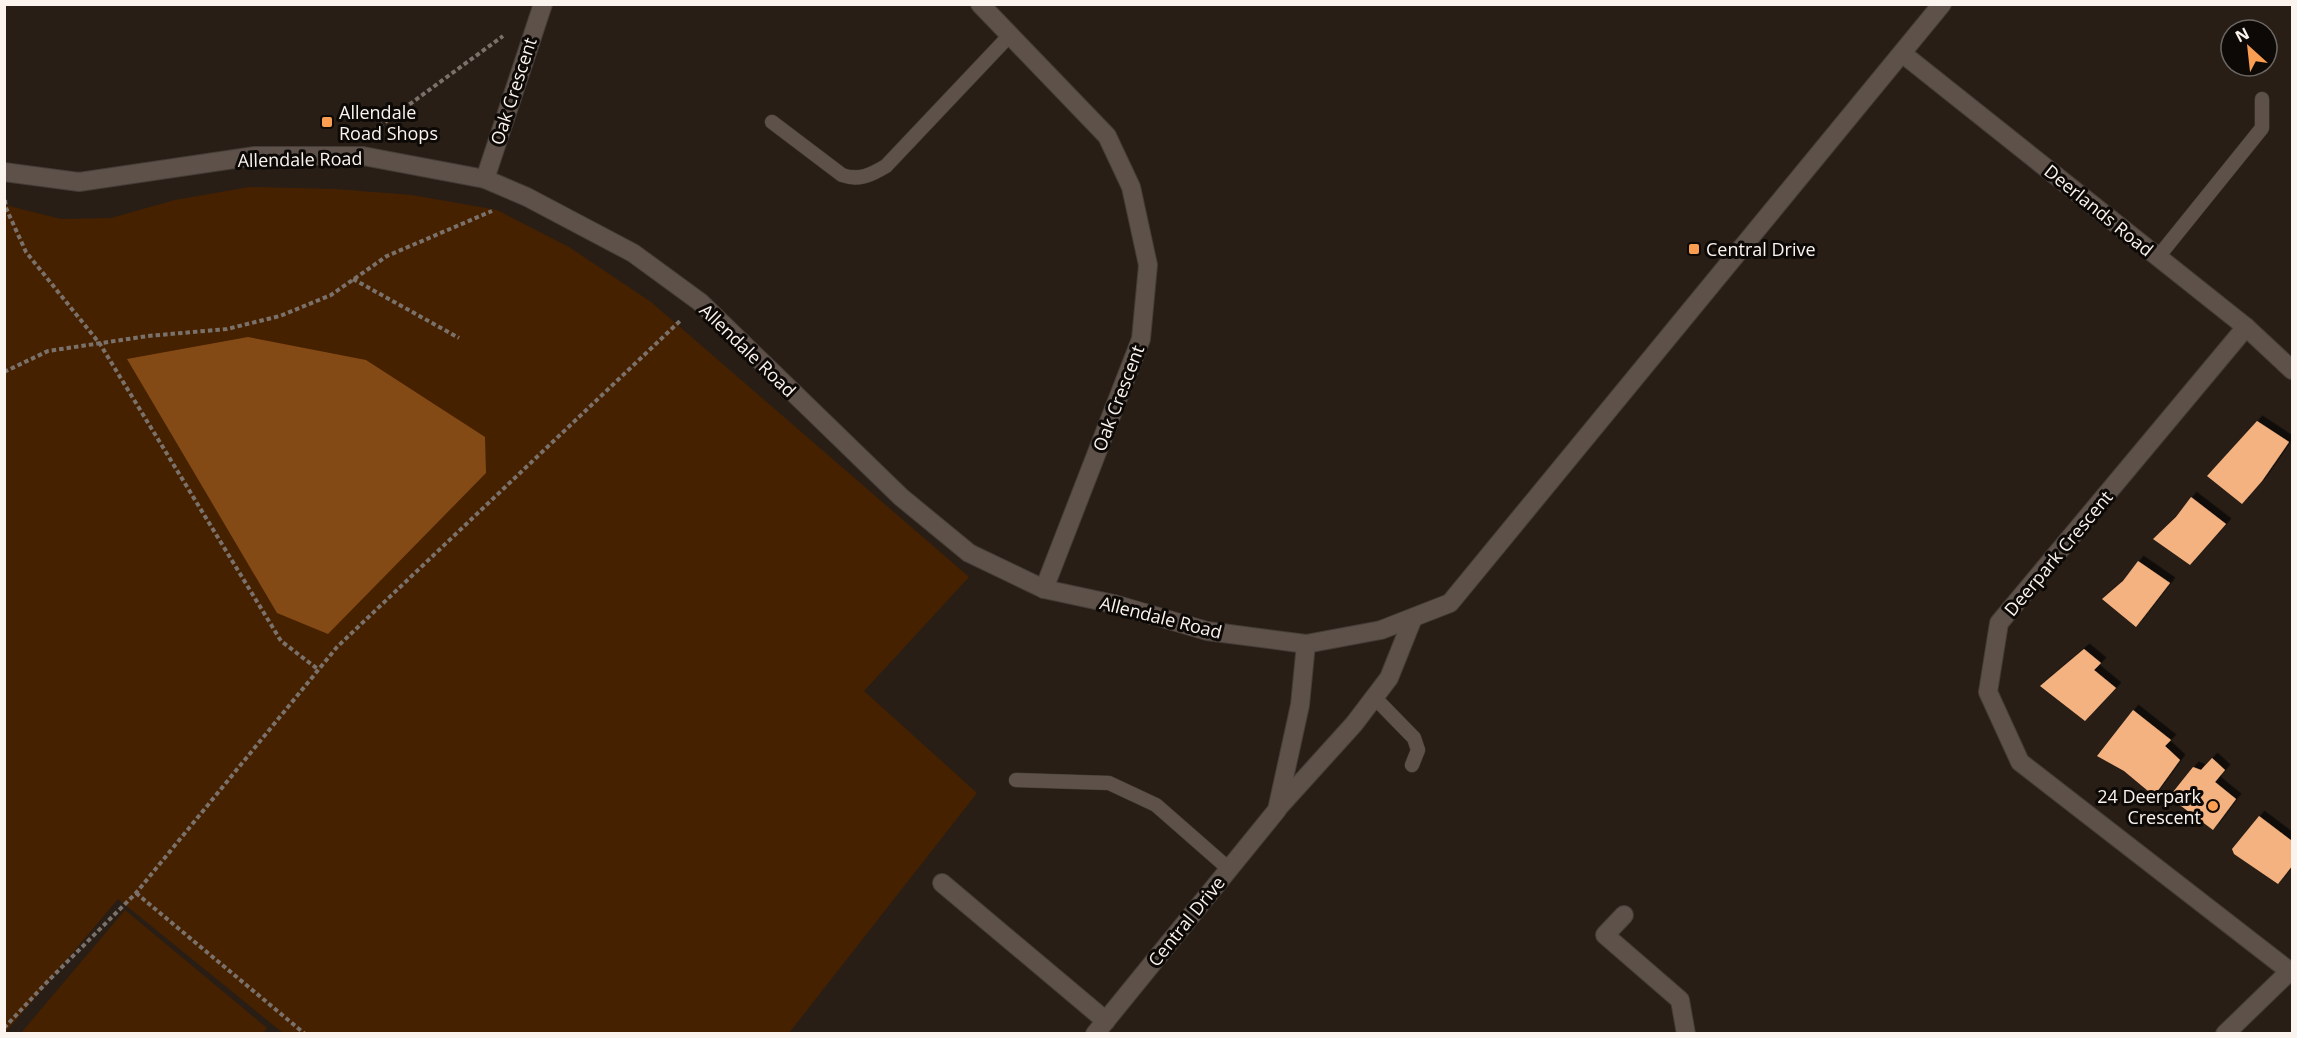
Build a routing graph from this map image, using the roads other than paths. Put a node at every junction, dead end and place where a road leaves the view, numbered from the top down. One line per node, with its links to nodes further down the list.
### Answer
1 (980, 4): 4 (street, Oak Crescent)
2 (1942, 4): 5 (street)
3 (541, 7): 9 (street, Oak Crescent)
4 (1010, 36): 7 (lane); 13 (street, Oak Crescent)
5 (1903, 54): 10 (street, Deerlands Road); 14 (street, Allendale Road)
6 (2262, 99): 10 (lane)
7 (772, 122)
8 (4, 172): 9 (street, Allendale Road)
9 (485, 179): 13 (street, Allendale Road)
10 (2158, 257): 11 (street, Deerlands Road)
11 (2246, 327): 12 (street, Deerlands Road); 23 (street, Deerpark Crescent)
12 (2292, 370)
13 (1044, 589): 15 (street, Allendale Road)
14 (1413, 618): 15 (street, Allendale Road); 16 (street, Central Drive)
15 (1305, 644): 19 (street, Central Drive)
16 (1374, 697): 17 (lane); 19 (street, Central Drive)
17 (1412, 765)
18 (1016, 780): 20 (lane)
19 (1277, 810): 20 (street, Central Drive)
20 (1229, 868): 24 (street, Central Drive)
21 (942, 883): 24 (street)
22 (1624, 915): 25 (street)
23 (2291, 972): 26 (street)
24 (1100, 1027)
25 (1686, 1034)
26 (2225, 1034)

